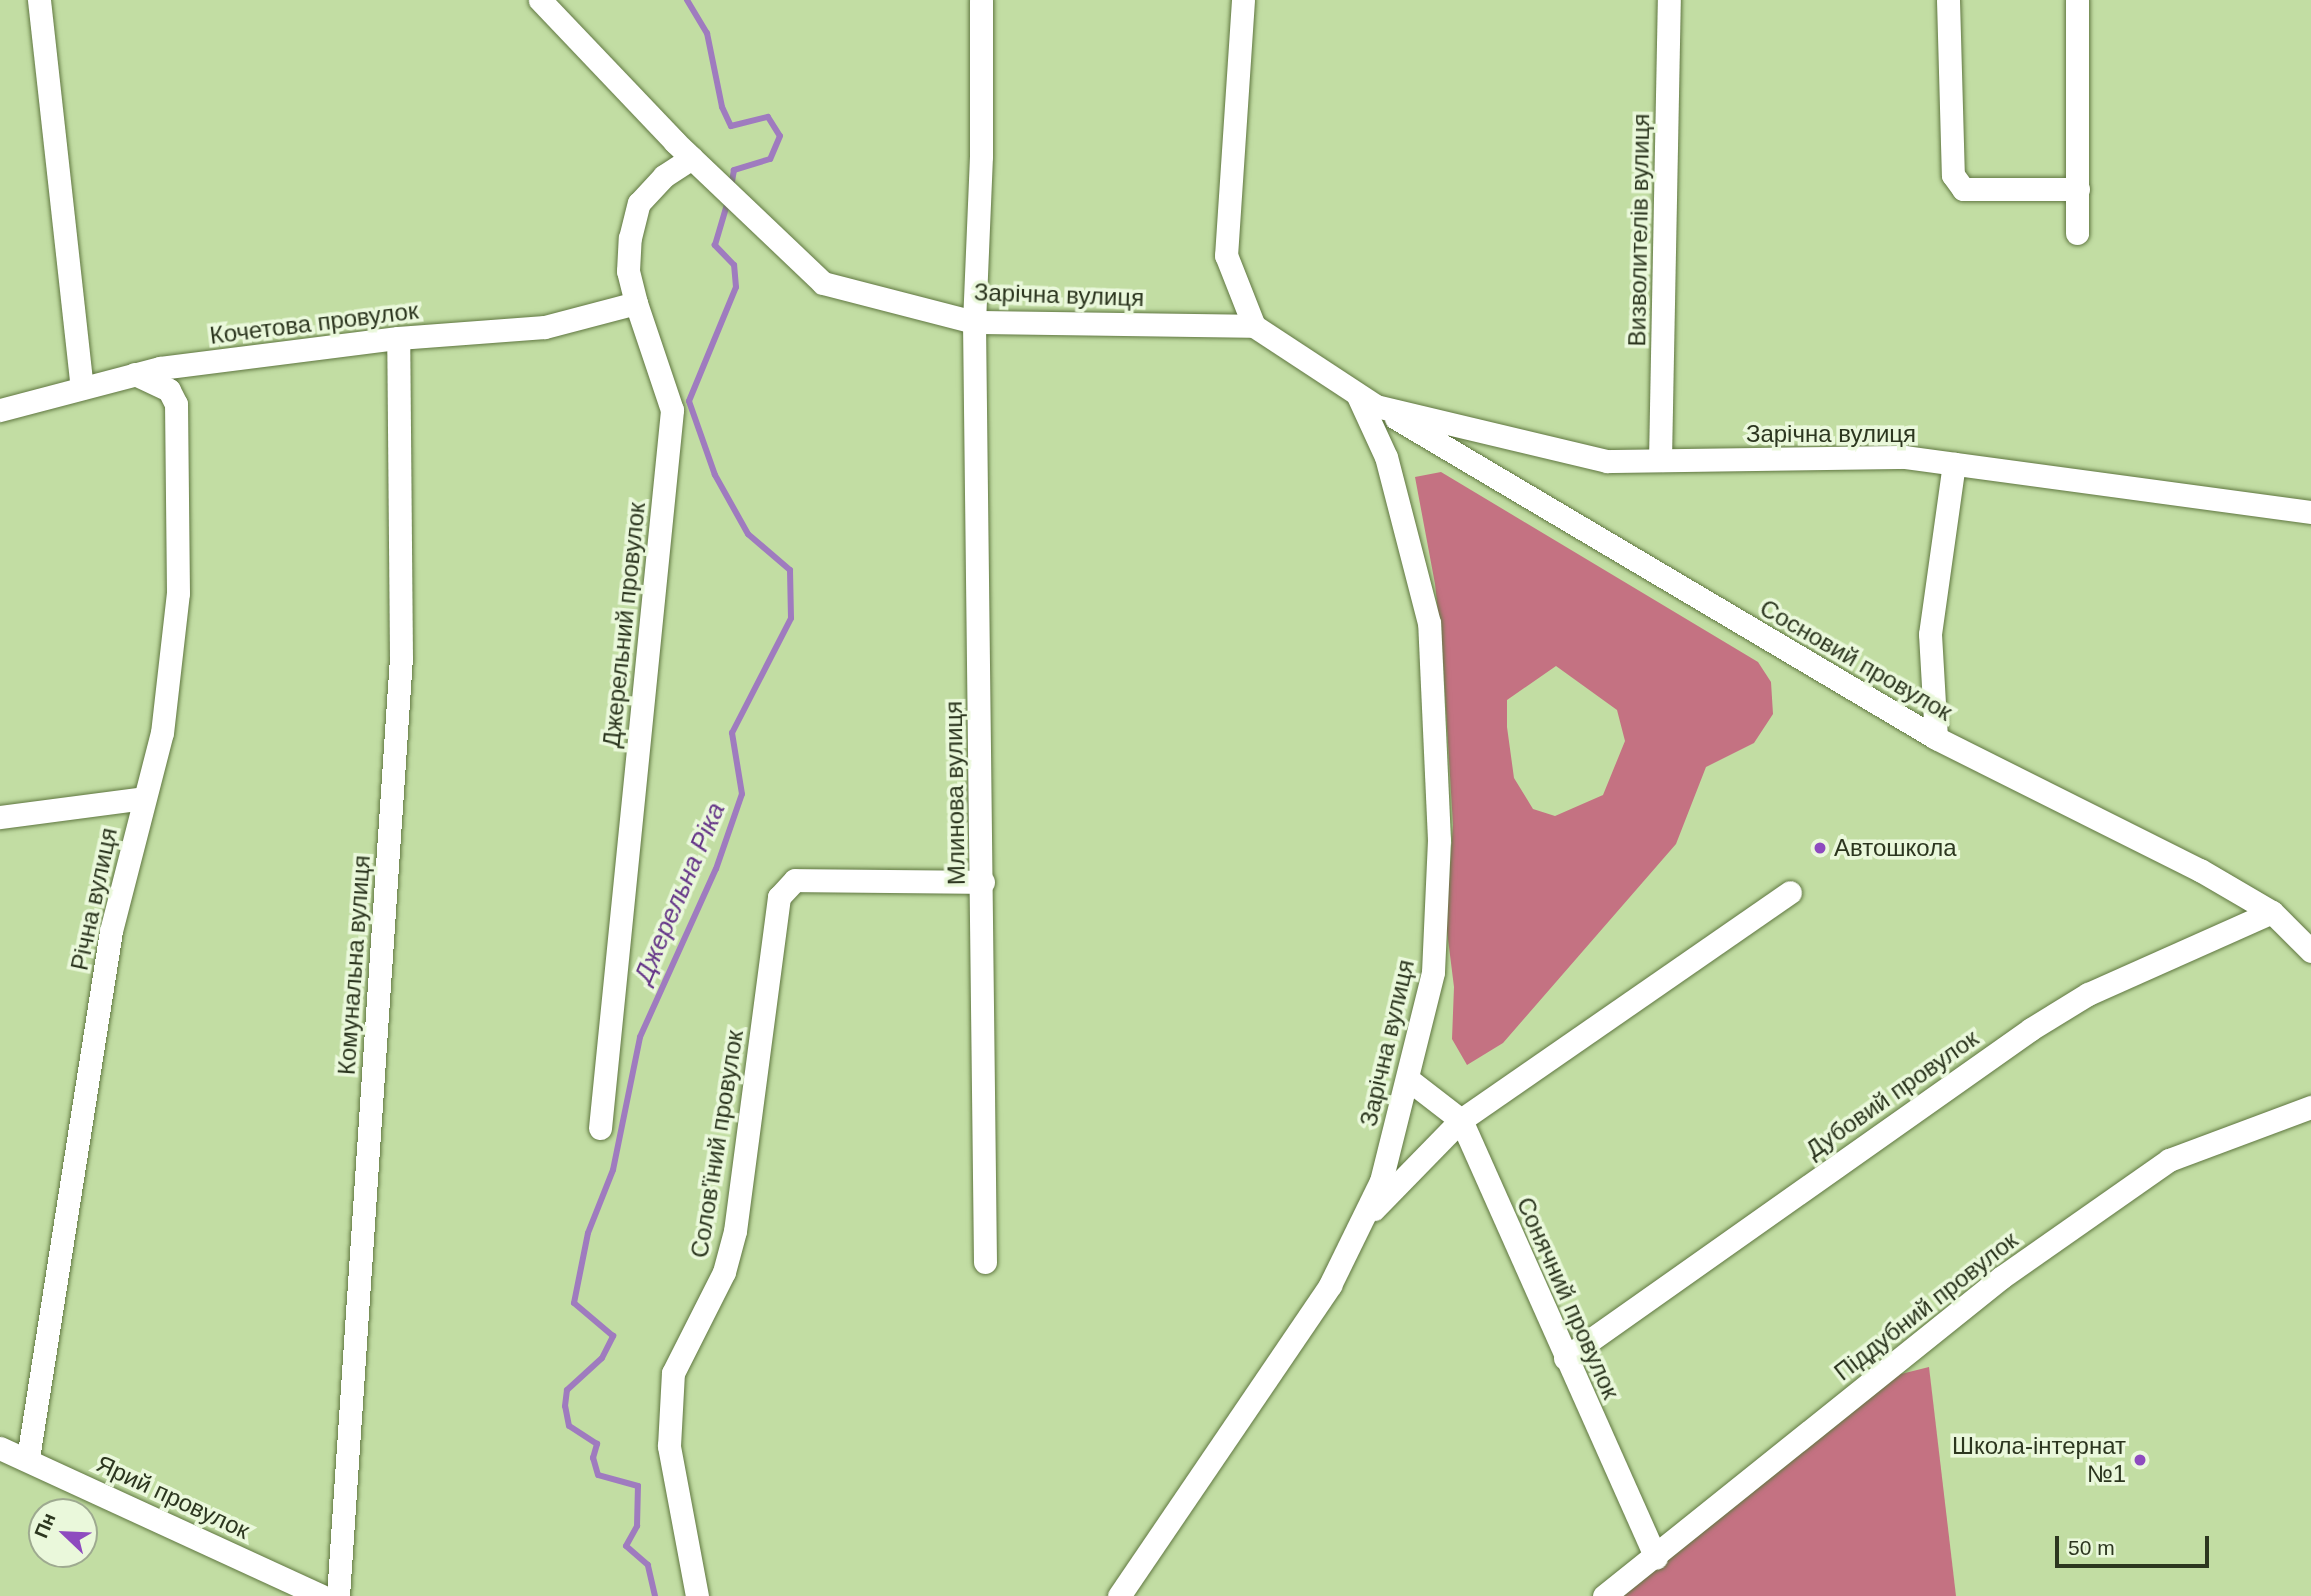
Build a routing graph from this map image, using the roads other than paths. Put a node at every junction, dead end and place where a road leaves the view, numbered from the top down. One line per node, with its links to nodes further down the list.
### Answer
1 (40, 0): 16 (street)
2 (541, 0): 8 (street, Зарічна вулиця)
3 (981, 0): 12 (street, Млинова вулиця)
4 (1243, 0): 13 (street)
5 (1670, 0): 19 (street, Визволителів вулиця)
6 (1948, 0): 9 (street)
7 (2077, 0): 9 (street)
8 (699, 164): 11 (street, Джерельний провулок); 12 (street, Зарічна вулиця)
9 (2078, 189): 10 (street)
10 (2077, 233)
11 (636, 303): 14 (street, Кочетова провулок); 32 (street, Джерельний провулок)
12 (975, 322): 13 (street, Зарічна вулиця); 25 (street, Млинова вулиця)
13 (1254, 326): 17 (street, Зарічна вулиця)
14 (398, 338): 15 (street, Кочетова провулок); 40 (street, Комунальна вулиця)
15 (134, 374): 16 (street, Кочетова провулок); 23 (street, Річна вулиця)
16 (82, 388): 18 (street, Кочетова провулок)
17 (1366, 400): 19 (street, Зарічна вулиця); 22 (street, Сосновий провулок); 29 (street, Зарічна вулиця)
18 (0, 410)
19 (1660, 460): 20 (street, Зарічна вулиця)
20 (1954, 464): 21 (street, Зарічна вулиця); 22 (street)
21 (2311, 512)
22 (1936, 738): 27 (street, Сосновий провулок)
23 (144, 798): 24 (street); 37 (street, Річна вулиця)
24 (0, 817)
25 (983, 882): 34 (street, Млинова вулиця); 41 (street, Солов'їний провулок)
26 (1790, 892): 31 (street)
27 (2272, 912): 28 (street, Сосновий провулок); 35 (street, Дубовий провулок)
28 (2311, 951)
29 (1409, 1080): 31 (street, Сонячний провулок); 33 (street, Зарічна вулиця)
30 (2311, 1107): 38 (street, Піддубний провулок)
31 (1461, 1120): 33 (street); 35 (street, Сонячний провулок)
32 (600, 1128)
33 (1360, 1224): 42 (street, Зарічна вулиця)
34 (985, 1262)
35 (1565, 1358): 38 (street, Сонячний провулок)
36 (0, 1448): 37 (street, Ярий провулок)
37 (28, 1458): 39 (street, Ярий провулок)
38 (1656, 1557): 43 (street, Піддубний провулок)
39 (322, 1596)
40 (338, 1596)
41 (697, 1596)
42 (1119, 1596)
43 (1604, 1596)

